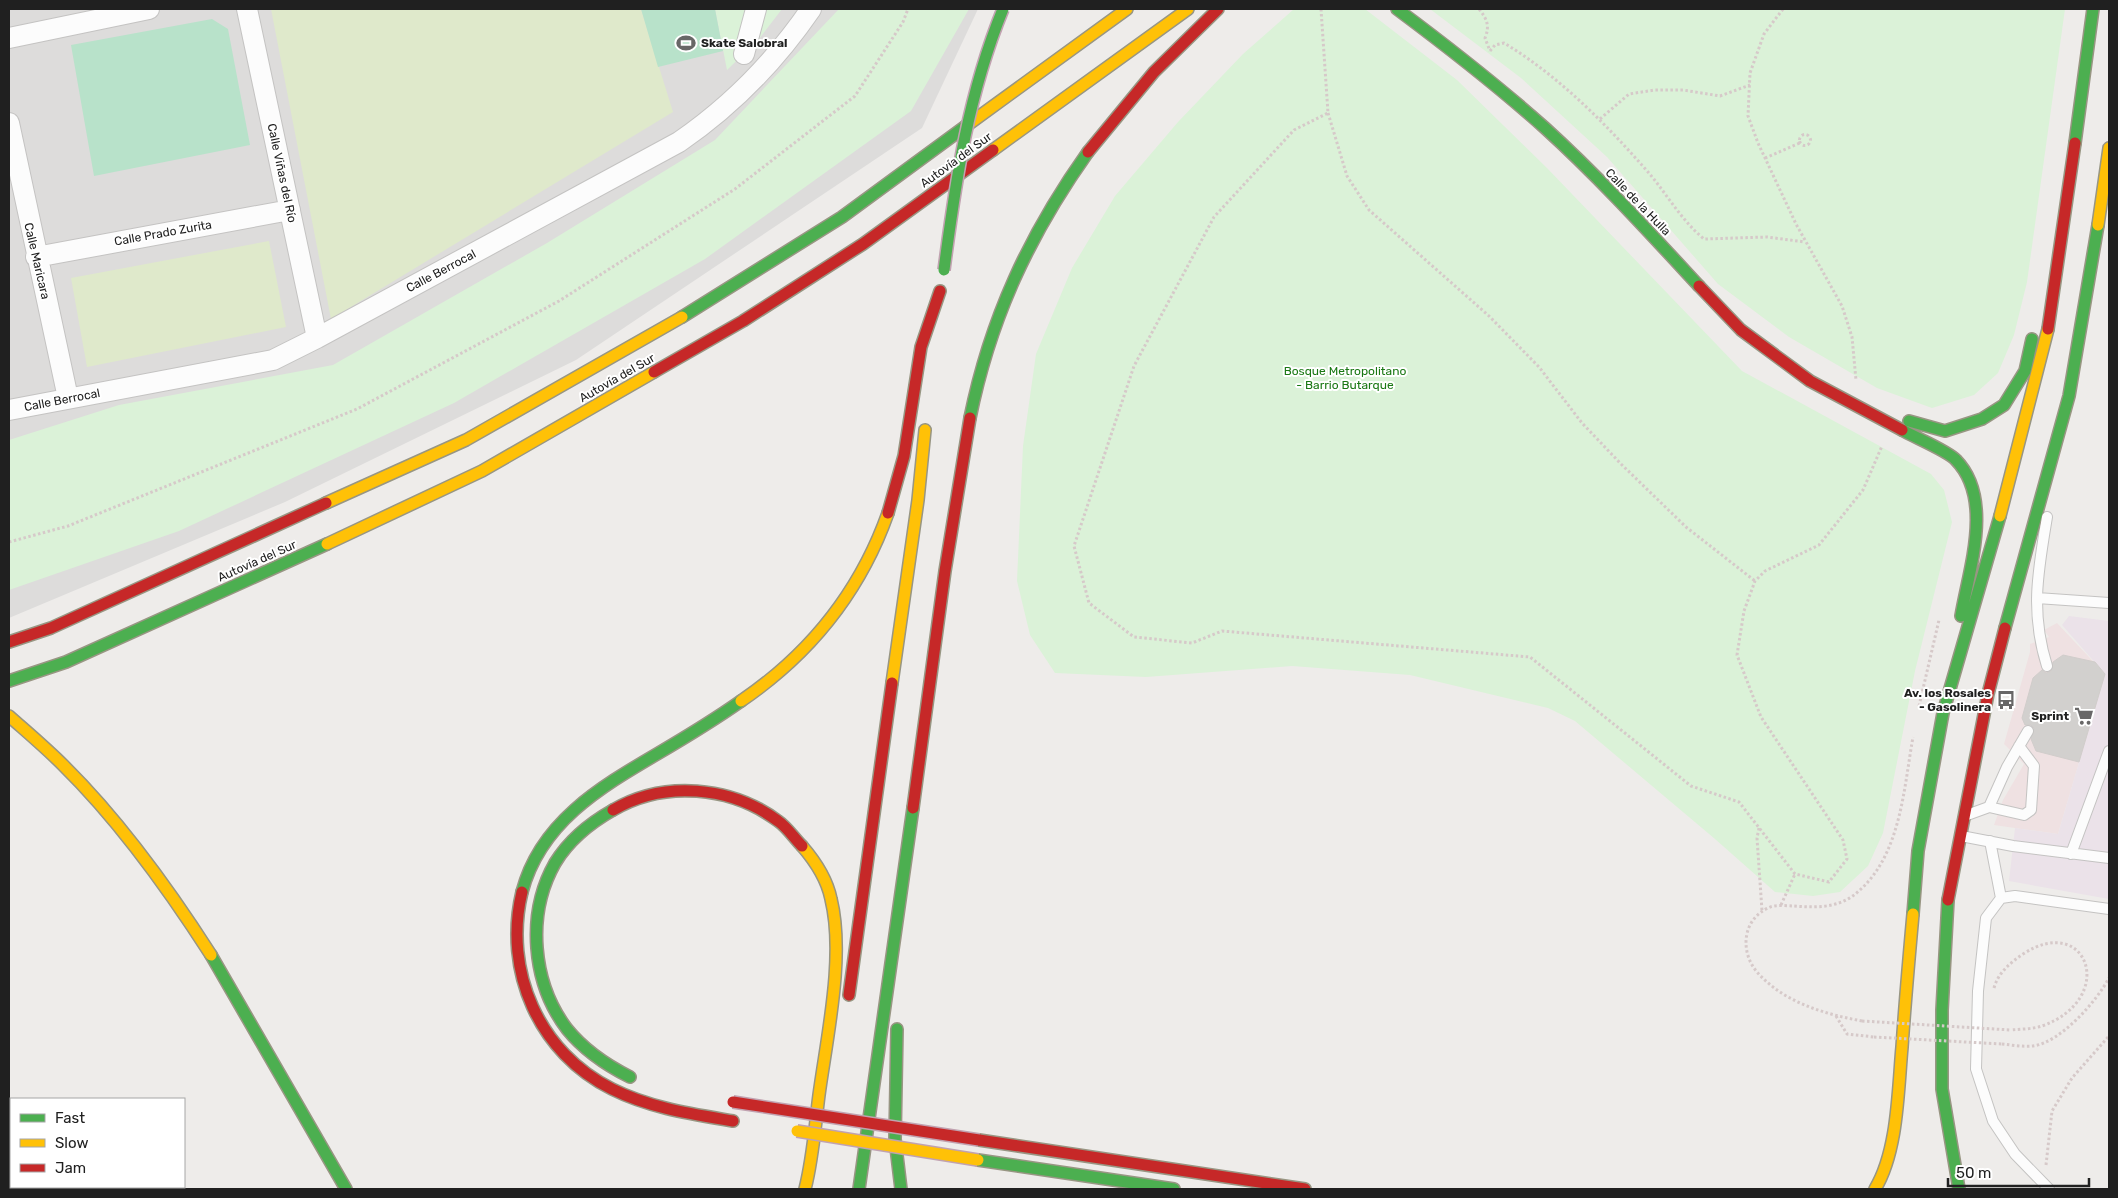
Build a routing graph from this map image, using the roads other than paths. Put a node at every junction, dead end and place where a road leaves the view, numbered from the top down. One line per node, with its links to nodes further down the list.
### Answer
1 (149, 9): 11 (street)
2 (248, 9): 16 (street, Calle Viñas del Río)
3 (756, 9): 12 (street)
4 (811, 9): 19 (street, Calle Berrocal)
5 (1003, 9): 18 (main road, bridge)
6 (1127, 9): 28 (main road, Autovía del Sur)
7 (1188, 9): 30 (main road, Autovía del Sur)
8 (1218, 9): 43 (main road)
9 (1397, 9): 23 (main road, Calle de la Hulla)
10 (2093, 9): 14 (main road)
11 (9, 38)
12 (744, 54)
13 (9, 123): 17 (street, Calle Maricara)
14 (2077, 133): 23 (main road); 31 (main road)
15 (2109, 148): 21 (main road)
16 (290, 210): 17 (street, Calle Prado Zurita); 19 (street, Calle Viñas del Río)
17 (36, 257): 22 (street, Calle Maricara)
18 (940, 291): 20 (main road); 51 (main road)
19 (317, 338): 22 (street, Calle Berrocal)
20 (934, 348)
21 (2069, 396): 26 (lane); 37 (main road)
22 (68, 398): 24 (street, Calle Berrocal)
23 (1862, 408): 31 (main road)
24 (9, 410)
25 (927, 414): 46 (main road)
26 (2037, 598): 27 (lane); 29 (lane)
27 (2109, 603)
28 (9, 642)
29 (2047, 666)
30 (9, 681)
31 (1943, 713): 60 (main road)
32 (9, 716): 54 (main road)
33 (2028, 732): 34 (lane)
34 (2019, 746): 36 (lane); 36 (lane)
35 (2109, 751): 40 (lane)
36 (1989, 807): 37 (lane)
37 (1964, 817): 38 (main road)
38 (1960, 836): 39 (lane); 61 (main road)
39 (1990, 841): 40 (lane); 42 (lane)
40 (2071, 854): 41 (lane)
41 (2109, 858)
42 (2001, 898): 44 (lane); 62 (lane)
43 (901, 905): 45 (main road); 56 (main road)
44 (2109, 910)
45 (898, 1001)
46 (846, 1010)
47 (898, 1020): 57 (main road)
48 (642, 1083): 55 (main road)
49 (729, 1102): 59 (main road, bridge)
50 (833, 1107): 53 (main road)
51 (738, 1122)
52 (782, 1129): 58 (main road, bridge)
53 (828, 1144)
54 (346, 1189)
55 (805, 1189)
56 (859, 1189)
57 (901, 1189)
58 (1174, 1189)
59 (1305, 1189)
60 (1875, 1189)
61 (1959, 1189)
62 (2049, 1189)

